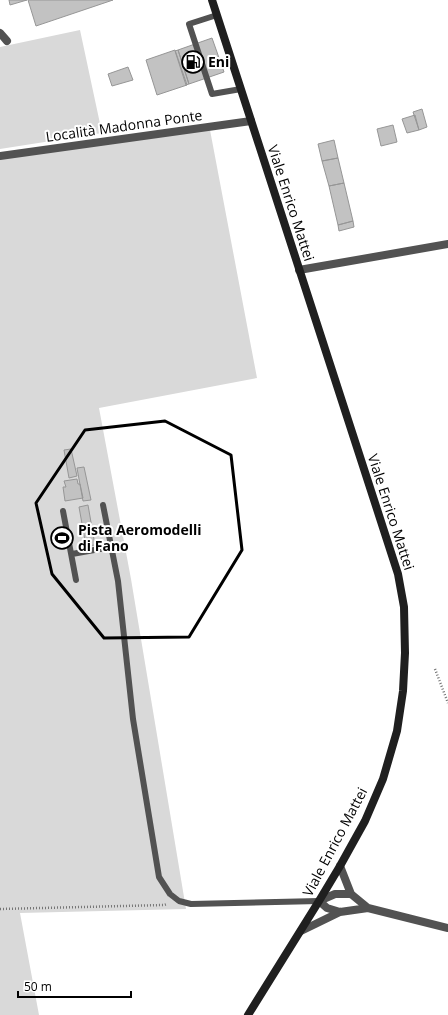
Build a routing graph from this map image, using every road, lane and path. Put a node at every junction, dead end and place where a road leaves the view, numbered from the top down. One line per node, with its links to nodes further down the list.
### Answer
1 (212, 0): 2 (street, Viale Enrico Mattei)
2 (217, 15): 5 (street, Viale Enrico Mattei); 5 (lane)
3 (0, 33): 4 (street)
4 (7, 41)
5 (241, 89): 6 (street, Viale Enrico Mattei)
6 (251, 121): 7 (street, Località Madonna Ponte); 9 (street, Viale Enrico Mattei)
7 (0, 156)
8 (448, 244): 9 (street)
9 (300, 270): 17 (street, Viale Enrico Mattei)
10 (103, 505): 12 (lane)
11 (63, 511): 13 (lane)
12 (111, 547): 13 (lane); 19 (lane)
13 (72, 554): 14 (lane)
14 (76, 580)
15 (435, 669): 16 (path)
16 (448, 703)
17 (340, 866): 18 (street); 20 (street, Viale Enrico Mattei)
18 (351, 894): 20 (street); 21 (street)
19 (179, 901): 20 (lane); 22 (path)
20 (319, 901): 23 (street); 25 (street, Viale Enrico Mattei)
21 (368, 908): 23 (street); 24 (street)
22 (0, 909)
23 (340, 912): 25 (street)
24 (448, 928)
25 (300, 931): 26 (street, Viale Enrico Mattei)
26 (248, 1015)

